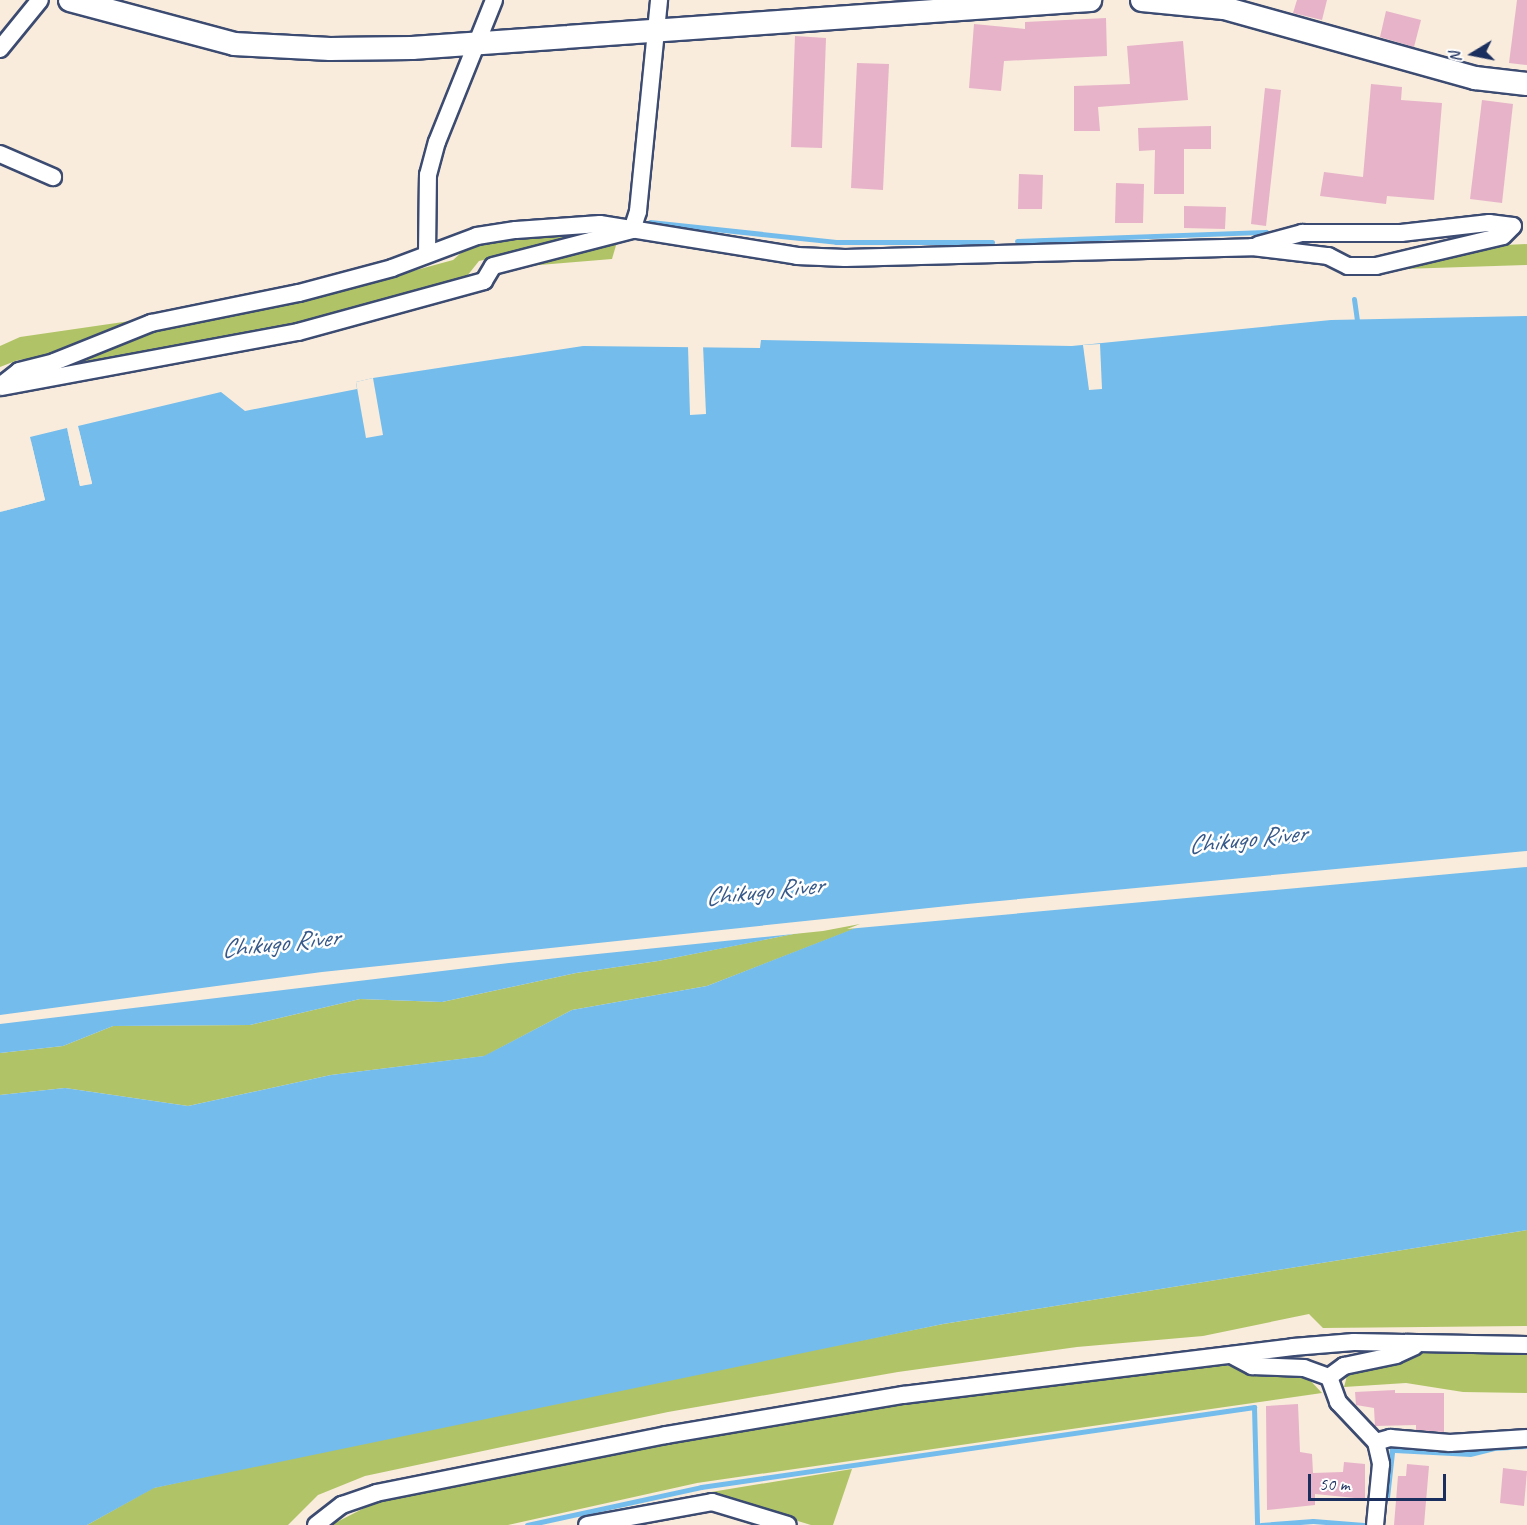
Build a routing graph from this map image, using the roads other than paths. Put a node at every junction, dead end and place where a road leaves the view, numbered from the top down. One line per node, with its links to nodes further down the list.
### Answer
1 (40, 0): 10 (street)
2 (70, 0): 9 (main road)
3 (494, 0): 9 (street)
4 (659, 0): 8 (street)
5 (1090, 0): 8 (main road)
6 (1142, 0): 7 (main road)
7 (1222, 4): 11 (main road)
8 (655, 31): 9 (main road); 14 (street)
9 (477, 43): 16 (street)
10 (0, 49)
11 (1527, 84)
12 (0, 153): 13 (street)
13 (53, 177)
14 (632, 230): 15 (street); 16 (street); 17 (street)
15 (1252, 247): 15 (street)
16 (427, 254): 17 (street)
17 (0, 386)
18 (1418, 1345): 19 (street); 20 (street); 21 (street)
19 (1527, 1345)
20 (1231, 1354): 21 (street); 24 (street)
21 (1329, 1377): 23 (street)
22 (1527, 1438): 23 (street)
23 (1376, 1442): 27 (street)
24 (316, 1525)
25 (587, 1525): 26 (street)
26 (788, 1525)
27 (1375, 1525)

